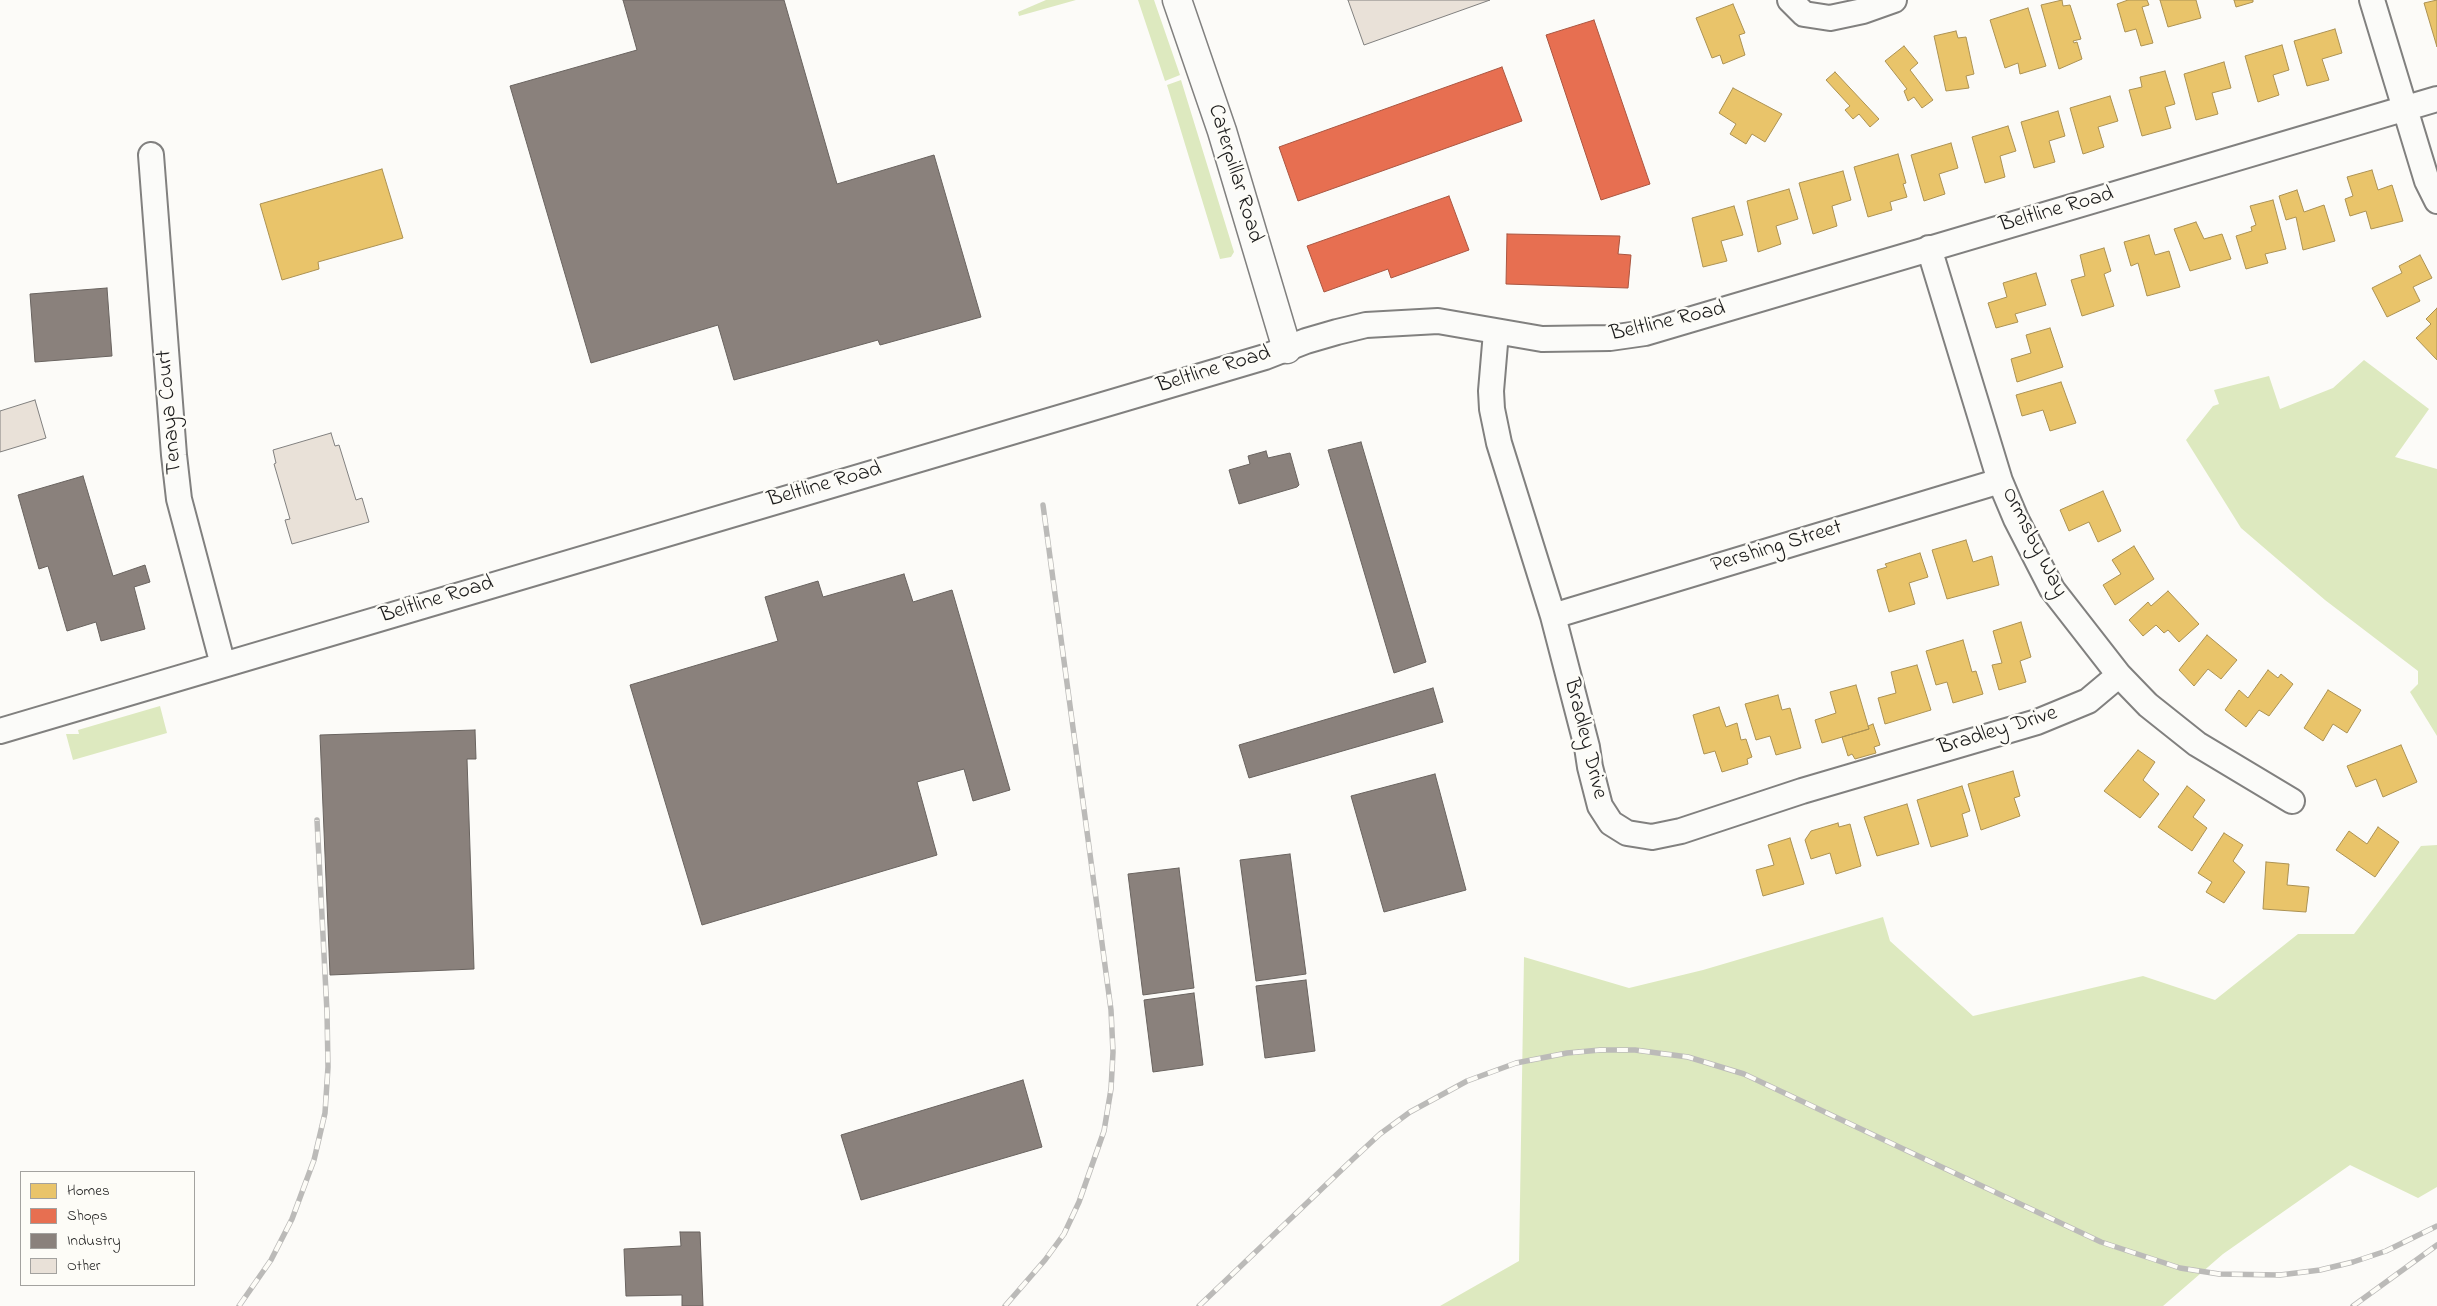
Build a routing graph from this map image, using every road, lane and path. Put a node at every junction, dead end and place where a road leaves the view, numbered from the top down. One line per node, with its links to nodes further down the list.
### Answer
1 (1177, 0): 11 (street, Caterpillar Road)
2 (1790, 0): 3 (street)
3 (1894, 0)
4 (2372, 0): 6 (street)
5 (2437, 99): 6 (street, Beltline Road)
6 (2405, 109): 8 (street); 9 (street, Beltline Road)
7 (151, 155): 14 (street, Tenaya Court)
8 (2437, 201)
9 (1929, 248): 10 (street, Beltline Road); 12 (street, Ormsby Way)
10 (1496, 332): 11 (street, Beltline Road); 13 (street, Bradley Drive)
11 (1287, 349): 14 (street, Beltline Road)
12 (2000, 481): 13 (street, Pershing Street); 15 (street, Ormsby Way)
13 (1553, 616): 15 (street, Bradley Drive)
14 (223, 664): 16 (street, Beltline Road)
15 (2119, 675): 17 (street, Ormsby Way)
16 (0, 731)
17 (2292, 801)

